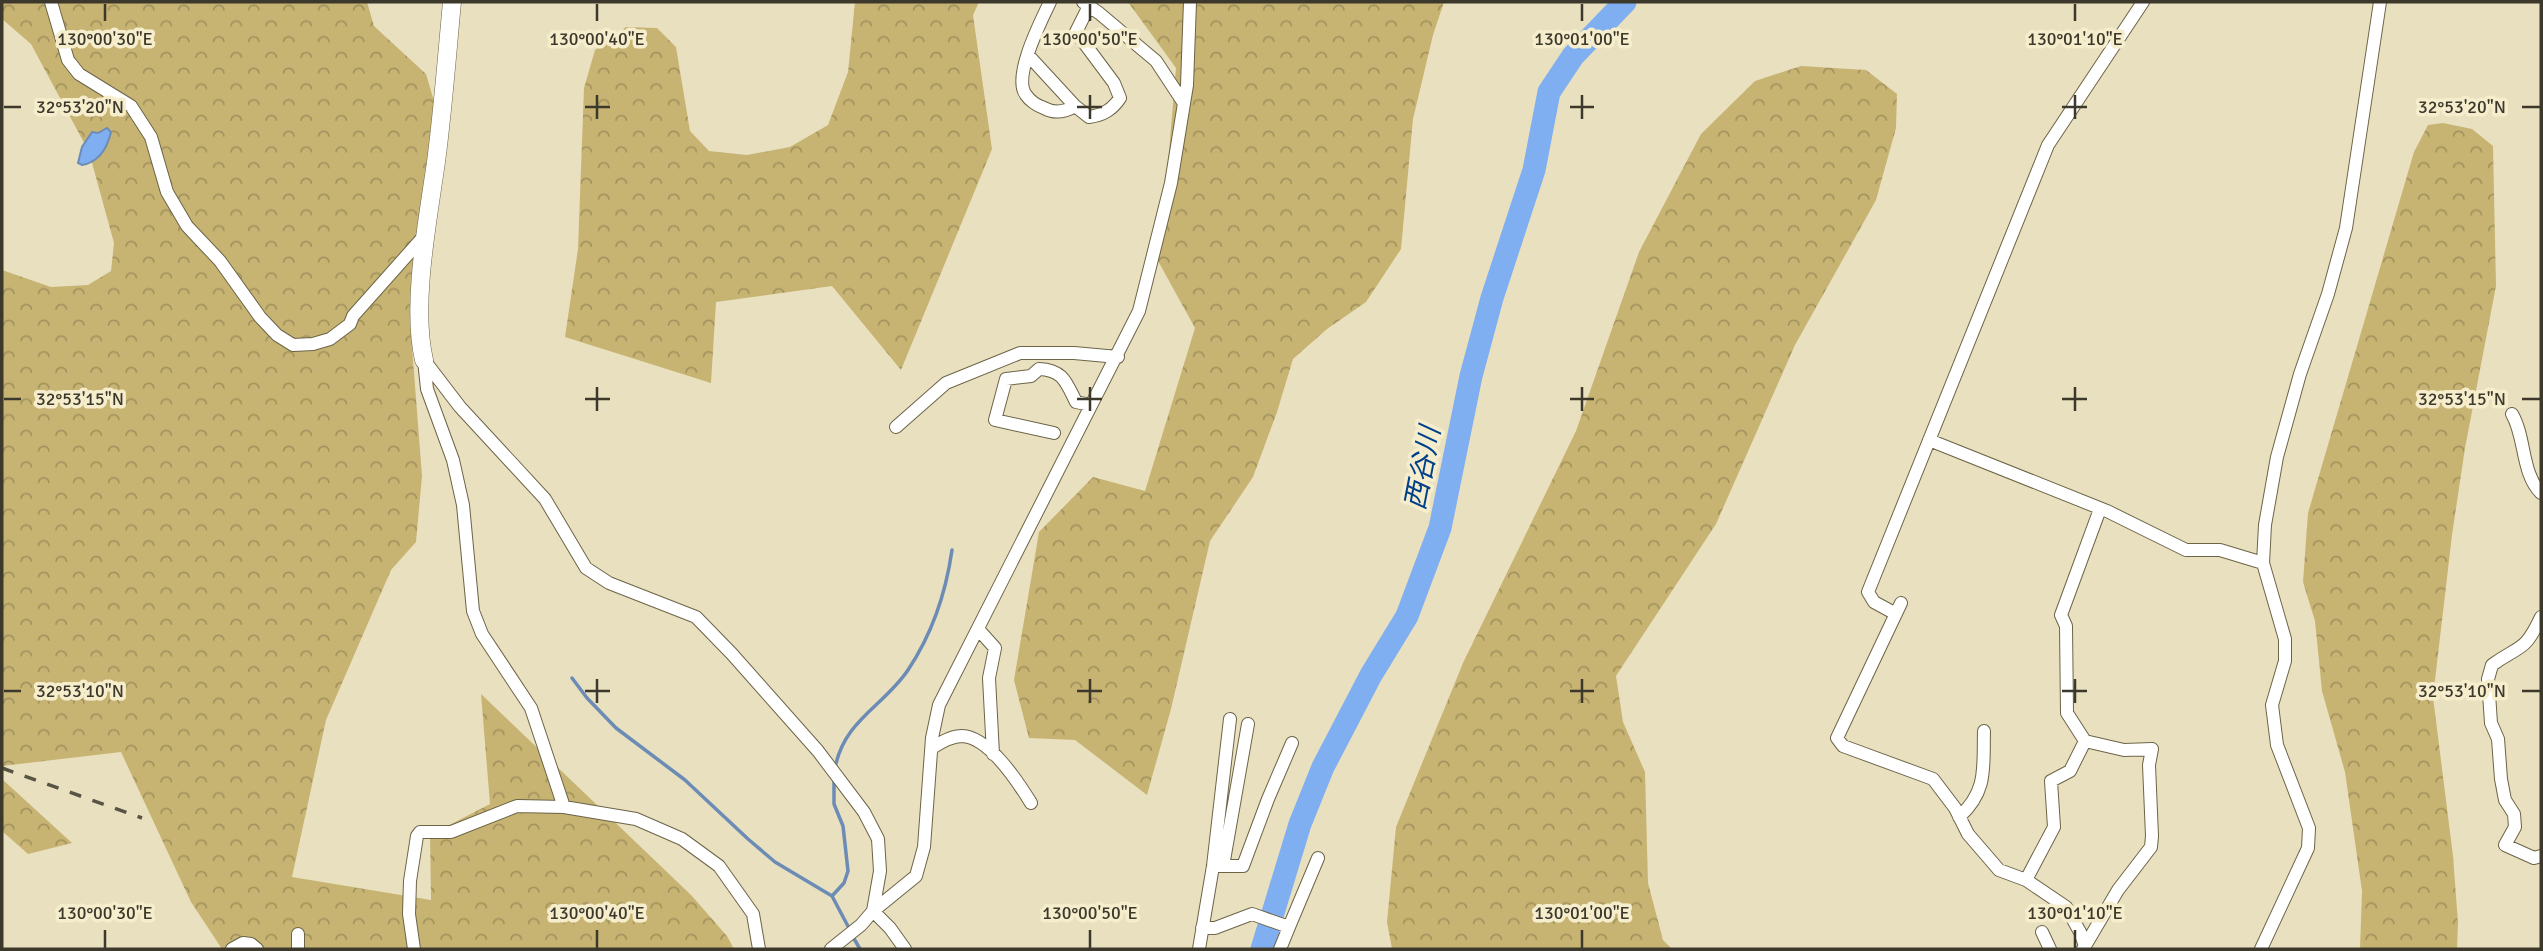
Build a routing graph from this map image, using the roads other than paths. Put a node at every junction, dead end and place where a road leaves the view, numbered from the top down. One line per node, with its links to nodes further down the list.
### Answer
1 (51, 2): 11 (street)
2 (452, 2): 11 (street)
3 (1050, 2): 8 (street)
4 (1191, 2): 9 (street)
5 (2143, 2): 18 (street)
6 (2380, 2): 21 (street)
7 (1086, 4): 9 (street); 10 (street)
8 (1023, 63): 10 (street); 10 (street)
9 (1183, 102): 12 (street)
10 (1075, 106)
11 (426, 235): 13 (street)
12 (1118, 356): 14 (street); 16 (street)
13 (424, 360): 32 (street); 38 (street)
14 (1091, 405): 17 (street); 23 (street)
15 (2512, 414): 19 (street)
16 (896, 427)
17 (1054, 433)
18 (1929, 440): 20 (street); 33 (street)
19 (2541, 493)
20 (2100, 509): 21 (street); 27 (street)
21 (2263, 564): 54 (street)
22 (2541, 617): 34 (street)
23 (978, 629): 29 (street); 30 (street)
24 (1230, 719): 36 (street)
25 (1248, 724): 36 (street)
26 (1984, 731): 33 (street)
27 (2085, 741): 37 (street); 43 (street)
28 (1292, 743): 36 (street)
29 (932, 748): 30 (street); 38 (street)
30 (993, 754): 31 (street)
31 (1031, 803)
32 (564, 807): 47 (street); 48 (street)
33 (1959, 817): 37 (street)
34 (2541, 856)
35 (1318, 859): 39 (street)
36 (1218, 866): 40 (street)
37 (2026, 880): 43 (street)
38 (873, 911): 49 (street); 50 (street)
39 (1286, 926): 40 (street); 52 (street)
40 (1202, 928): 51 (street)
41 (2042, 932): 53 (street)
42 (298, 934): 46 (street)
43 (2084, 948)
44 (232, 949): 45 (street)
45 (257, 949)
46 (298, 949)
47 (414, 949)
48 (759, 949)
49 (831, 949)
50 (905, 949)
51 (1199, 949)
52 (1280, 949)
53 (2050, 949)
54 (2261, 949)

